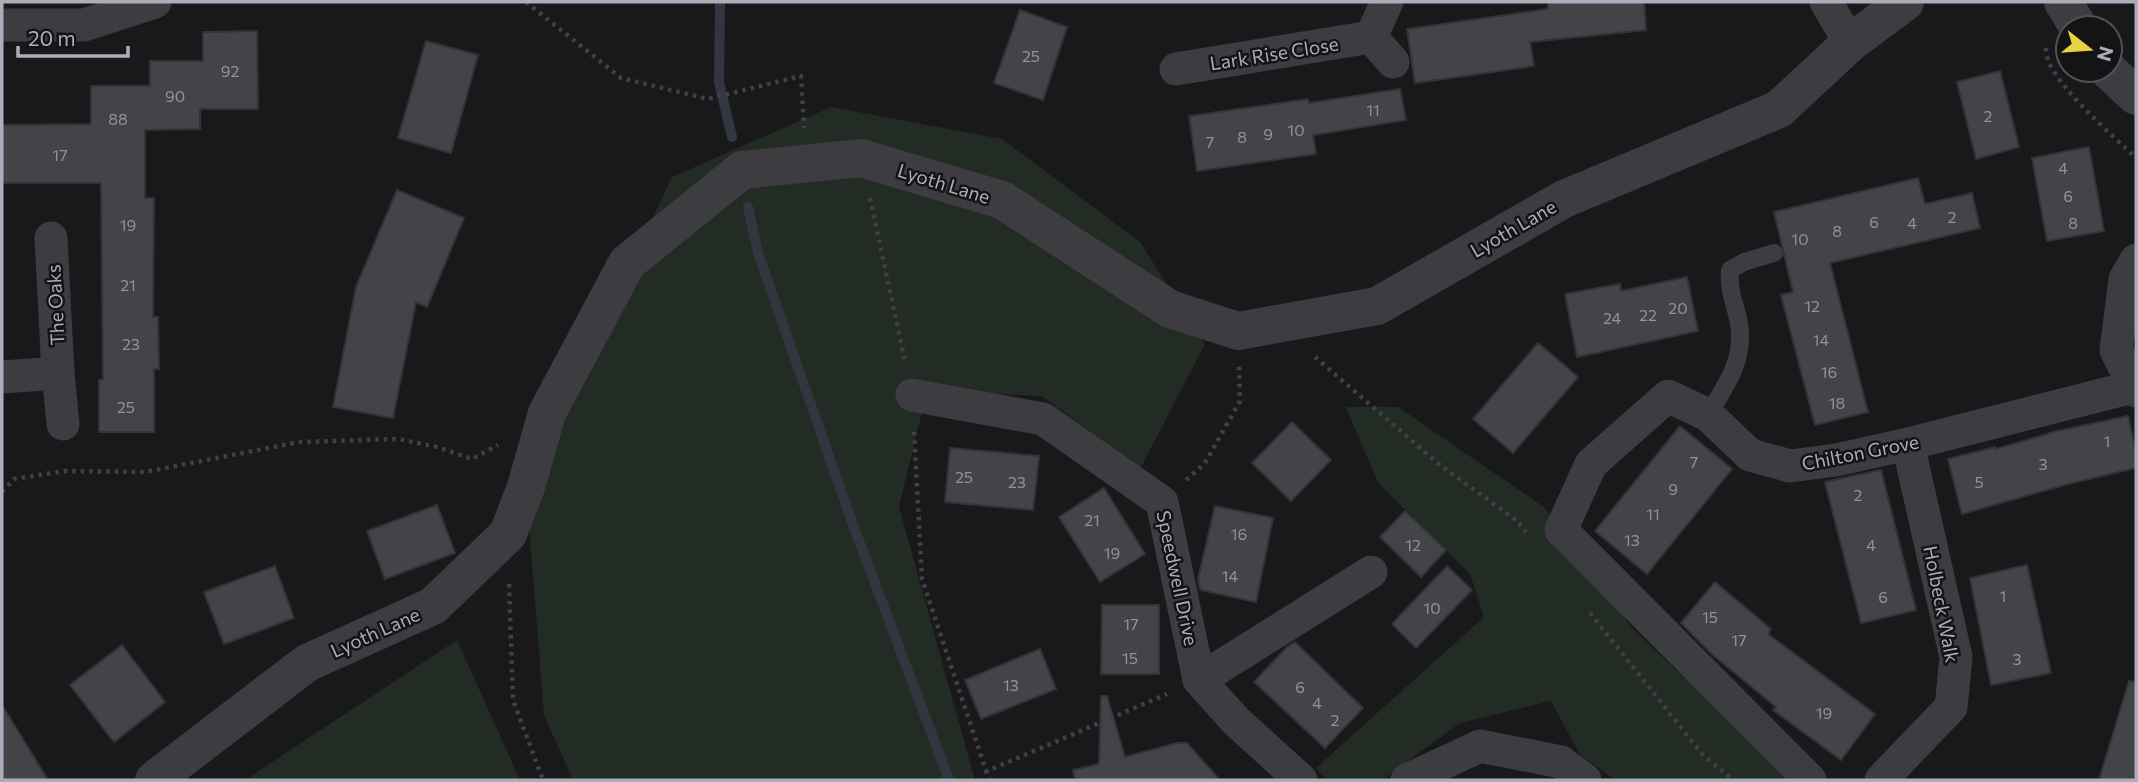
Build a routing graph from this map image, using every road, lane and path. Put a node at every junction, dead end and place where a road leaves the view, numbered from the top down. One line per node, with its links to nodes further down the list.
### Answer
1 (155, 2): 6 (street)
2 (526, 2): 13 (path)
3 (1387, 2): 7 (street)
4 (1826, 2): 8 (street)
5 (1905, 2): 8 (street, Lyoth Lane)
6 (2, 25)
7 (1371, 37): 9 (street); 10 (street, Lark Rise Close)
8 (1850, 43): 18 (street, Lyoth Lane)
9 (1393, 62)
10 (1176, 69)
11 (2123, 84): 12 (street)
12 (2136, 96)
13 (806, 163): 19 (street, Lyoth Lane); 26 (street, Lyoth Lane)
14 (877, 231): 23 (path)
15 (51, 238): 20 (street, The Oaks)
16 (1774, 253): 24 (lane)
17 (2136, 260): 22 (street)
18 (1277, 324): 19 (street, Lyoth Lane); 31 (path)
19 (1238, 331): 29 (path)
20 (58, 373): 21 (street, The Oaks); 25 (street, The Oaks)
21 (2, 377)
22 (2135, 389): 27 (street, Chilton Grove)
23 (912, 395): 29 (street, Speedwell Drive); 35 (path)
24 (1708, 415): 27 (street, Chilton Grove); 43 (street, Chilton Grove)
25 (63, 424)
26 (539, 438): 28 (path); 30 (street, Lyoth Lane)
27 (1908, 444): 44 (street, Holbeck Walk)
28 (2, 492)
29 (1162, 502): 34 (street, Speedwell Drive)
30 (508, 534): 36 (street, Lyoth Lane); 37 (path)
31 (1532, 540)
32 (1371, 572): 34 (street)
33 (1588, 610): 42 (path)
34 (1199, 680): 35 (path); 39 (street)
35 (985, 772): 38 (path)
36 (154, 780)
37 (543, 780)
38 (989, 780)
39 (1301, 780)
40 (1407, 780): 41 (street)
41 (1585, 780)
42 (1732, 780)
43 (1810, 780)
44 (1881, 780)

